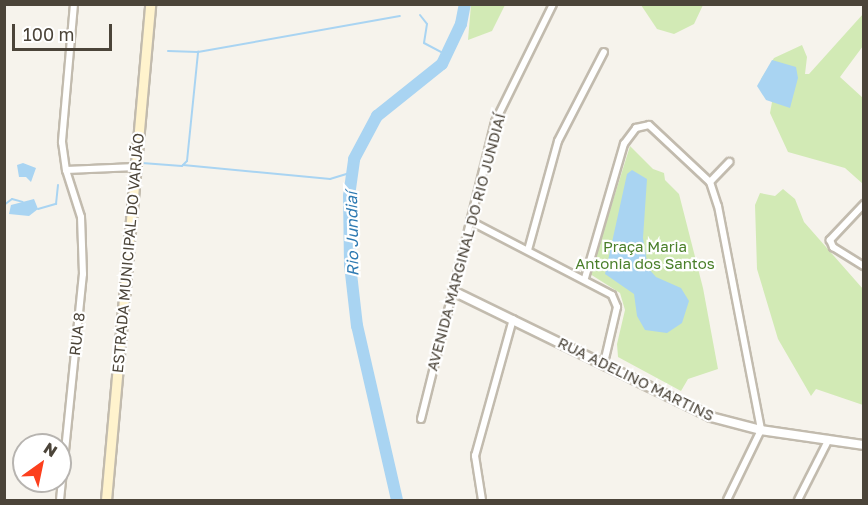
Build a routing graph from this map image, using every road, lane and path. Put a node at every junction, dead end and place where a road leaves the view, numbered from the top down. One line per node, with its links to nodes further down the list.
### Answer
1 (74, 4): 7 (street, RUA 8)
2 (150, 4): 6 (main road, ESTRADA MUNICIPAL DO VARJÃO)
3 (554, 4): 10 (street, AVENIDA MARGINAL DO RIO JUNDIAÍ)
4 (604, 52): 11 (street)
5 (729, 162): 8 (street)
6 (136, 167): 7 (street); 22 (main road, ESTRADA MUNICIPAL DO VARJÃO)
7 (66, 170): 21 (street, RUA 8)
8 (710, 182): 13 (street); 18 (street)
9 (864, 204): 12 (street)
10 (470, 221): 11 (street); 14 (street, AVENIDA MARGINAL DO RIO JUNDIAÍ)
11 (528, 250): 13 (street)
12 (864, 266)
13 (585, 278): 16 (street)
14 (453, 291): 15 (street, RUA ADELINO MARTINS); 17 (street, AVENIDA MARGINAL DO RIO JUNDIAÍ)
15 (513, 319): 16 (street, RUA ADELINO MARTINS); 23 (street)
16 (604, 363): 18 (street, RUA ADELINO MARTINS)
17 (421, 419)
18 (761, 430): 19 (street, RUA ADELINO MARTINS); 24 (street)
19 (829, 440): 20 (street, RUA ADELINO MARTINS); 25 (street)
20 (864, 445)
21 (60, 501)
22 (106, 501)
23 (482, 501)
24 (727, 501)
25 (798, 501)

